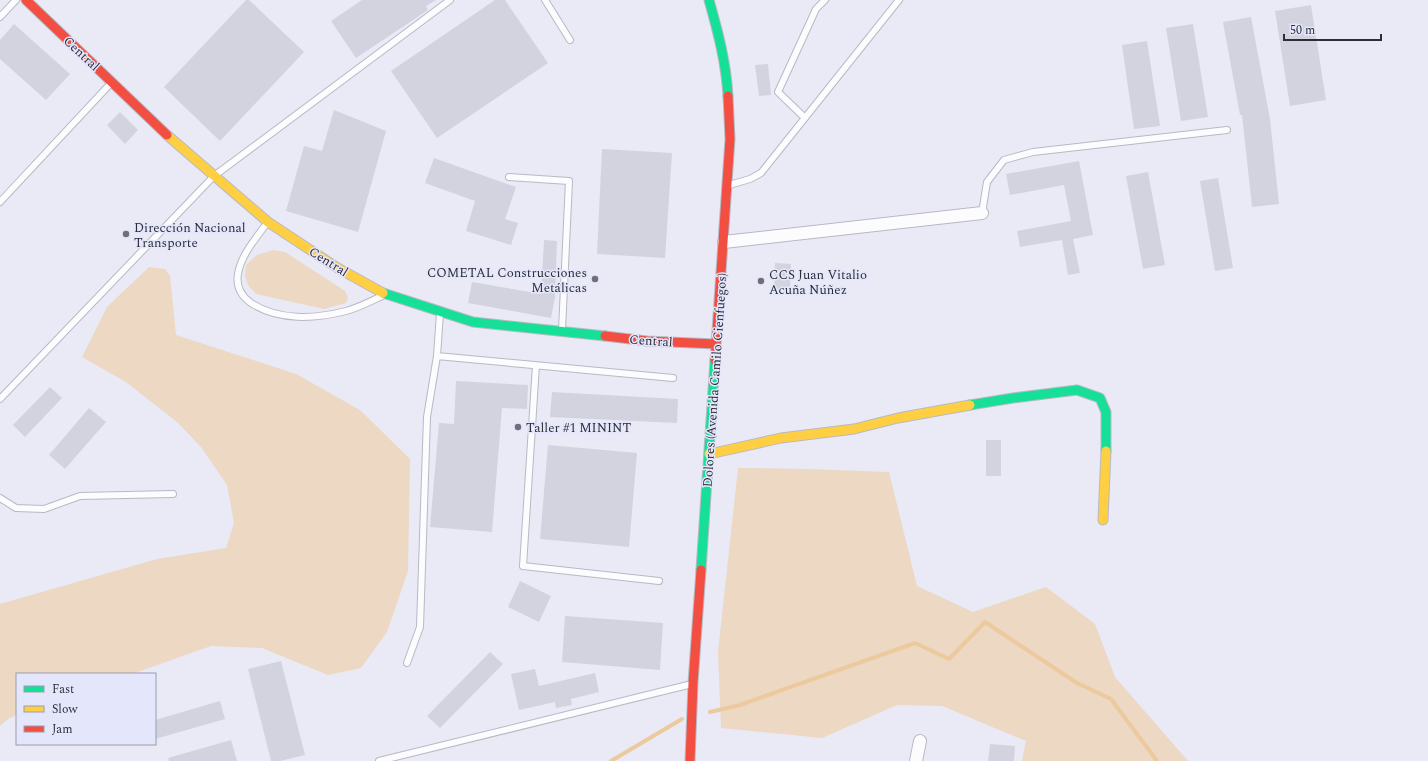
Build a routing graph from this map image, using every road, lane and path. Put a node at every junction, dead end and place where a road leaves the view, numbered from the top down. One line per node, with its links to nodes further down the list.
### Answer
1 (16, 0): 8 (lane)
2 (26, 0): 10 (street, Central)
3 (450, 0): 13 (lane)
4 (545, 0): 9 (lane)
5 (709, 0): 15 (street, Dolores (Avenida Camilo Cienfuegos))
6 (825, 0): 11 (lane)
7 (899, 0): 11 (lane)
8 (0, 17)
9 (570, 40)
10 (112, 82): 13 (street, Central); 16 (lane)
11 (805, 118): 15 (lane)
12 (1227, 130): 17 (lane)
13 (214, 176): 18 (street, Central); 27 (lane)
14 (509, 177): 22 (lane)
15 (727, 186): 19 (street, Dolores (Avenida Camilo Cienfuegos))
16 (0, 202)
17 (982, 213): 19 (street)
18 (268, 222): 20 (street, Central); 20 (lane)
19 (724, 242): 23 (street, Dolores (Avenida Camilo Cienfuegos))
20 (386, 294): 21 (street, Central)
21 (440, 312): 22 (street, Central); 24 (lane)
22 (562, 332): 23 (street, Central)
23 (716, 344): 28 (street, Dolores (Avenida Camilo Cienfuegos))
24 (437, 356): 25 (lane); 33 (lane)
25 (536, 365): 26 (lane); 32 (lane)
26 (673, 378)
27 (0, 398)
28 (709, 454): 31 (street); 34 (street, Dolores (Avenida Camilo Cienfuegos))
29 (173, 494): 30 (lane)
30 (0, 498)
31 (1103, 520)
32 (659, 581)
33 (407, 663)
34 (694, 683): 36 (lane); 37 (street, Dolores (Avenida Camilo Cienfuegos))
35 (920, 741): 38 (street)
36 (379, 761)
37 (690, 761)
38 (916, 761)

